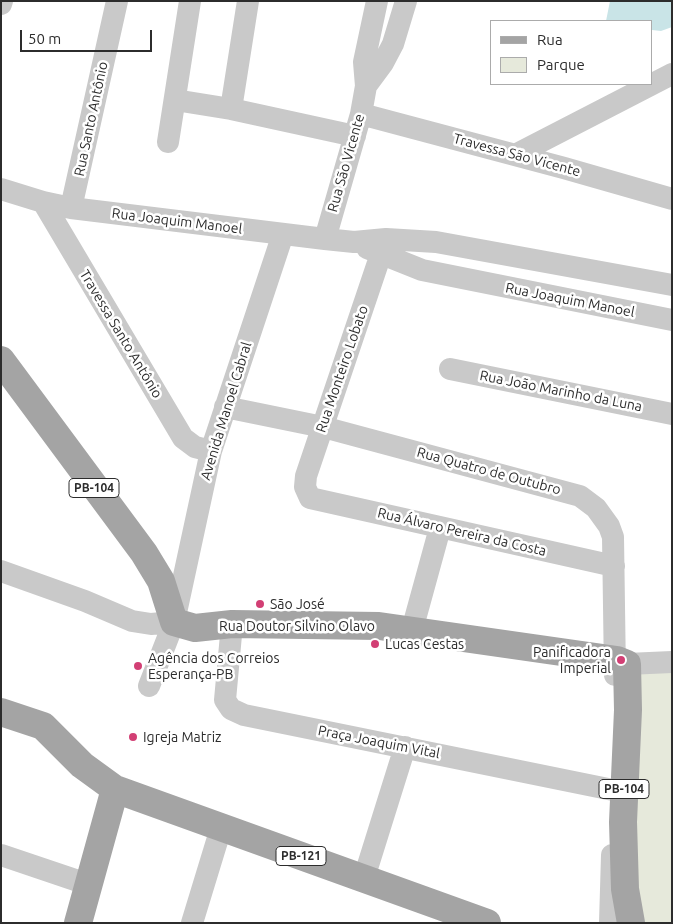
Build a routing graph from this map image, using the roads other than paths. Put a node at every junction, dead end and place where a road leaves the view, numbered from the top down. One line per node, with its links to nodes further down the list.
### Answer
1 (117, 1): 19 (street, Rua Santo Antônio)
2 (190, 1): 10 (street)
3 (248, 1): 11 (street)
4 (377, 1): 9 (street, Rua São Vicente)
5 (406, 1): 9 (street, Rua São Vicente)
6 (672, 74): 7 (street)
7 (653, 84)
8 (651, 85): 15 (street)
9 (366, 86): 12 (street, Rua São Vicente)
10 (175, 100): 11 (street); 14 (street)
11 (231, 109): 13 (street)
12 (361, 114): 13 (street, Rua São Vicente); 15 (street, Travessa São Vicente)
13 (355, 136): 21 (street, Rua São Vicente)
14 (168, 142)
15 (515, 155): 17 (street, Travessa São Vicente)
16 (1, 189): 18 (street, Rua Joaquim Manoel)
17 (672, 199)
18 (43, 202): 19 (street, Rua Joaquim Manoel); 30 (street, Travessa Santo Antônio)
19 (71, 208): 20 (street, Rua Joaquim Manoel)
20 (284, 234): 21 (street, Rua Joaquim Manoel); 27 (street, Avenida Manoel Cabral)
21 (325, 239): 22 (street, Rua Joaquim Manoel)
22 (383, 247): 23 (street, Rua Joaquim Manoel); 24 (street, Rua Joaquim Manoel); 29 (street, Rua Monteiro Lobato)
23 (672, 285)
24 (672, 320)
25 (1, 360): 35 (main road, PB-104)
26 (450, 369): 28 (street, Rua João Marinho da Luna)
27 (224, 407): 29 (street, Rua Quatro de Outubro); 30 (street, Avenida Manoel Cabral)
28 (672, 414)
29 (323, 427): 31 (street, Rua Monteiro Lobato); 33 (street, Rua Quatro de Outubro)
30 (211, 451): 35 (street, Avenida Manoel Cabral)
31 (310, 498): 32 (street, Rua Álvaro Pereira da Costa)
32 (440, 528): 33 (street, Rua Álvaro Pereira da Costa); 37 (street)
33 (614, 566): 38 (street, Rua Quatro de Outubro)
34 (1, 571): 35 (street)
35 (174, 622): 36 (main road, Rua Doutor Silvino Olavo); 40 (street, Avenida Manoel Cabral)
36 (232, 624): 37 (main road, Rua Doutor Silvino Olavo); 42 (street, Praça Joaquim Vital)
37 (412, 630): 38 (main road, Rua Doutor Silvino Olavo)
38 (621, 662): 39 (street); 44 (street, Rua Quatro de Outubro); 49 (main road, PB-104)
39 (672, 662)
40 (149, 686)
41 (1, 712): 43 (main road, PB-121)
42 (405, 747): 44 (street, Praça Joaquim Vital); 47 (street)
43 (115, 789): 45 (main road, PB-121); 48 (main road)
44 (614, 790): 49 (street, Rua Quatro de Outubro)
45 (221, 828): 47 (main road, PB-121); 51 (street)
46 (1, 855): 48 (street)
47 (364, 878): 52 (main road, PB-121)
48 (90, 885): 50 (main road)
49 (623, 920)
50 (78, 923)
51 (192, 923)
52 (487, 923)

